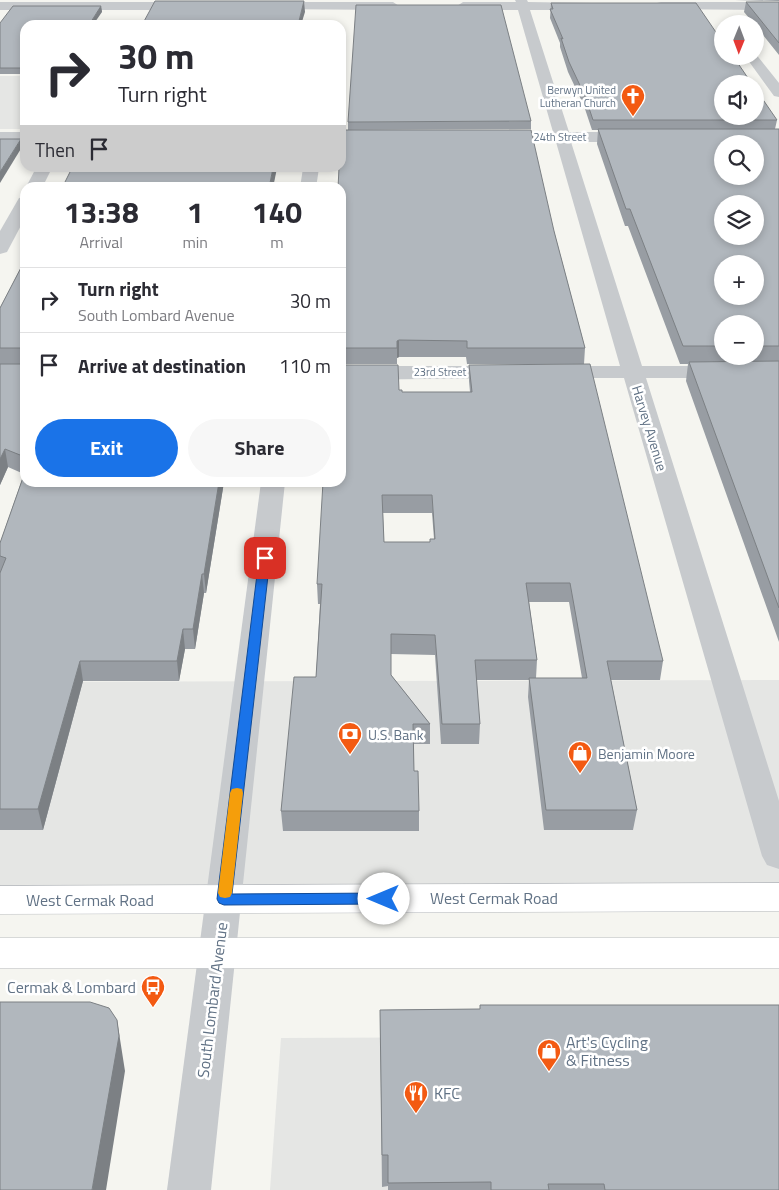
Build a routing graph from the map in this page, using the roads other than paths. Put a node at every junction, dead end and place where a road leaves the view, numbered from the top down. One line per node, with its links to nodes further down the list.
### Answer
1 (134, 3): 4 (street); 5 (street); 14 (street)
2 (522, 3): 8 (street); 9 (street); 20 (street, Harvey Avenue)
3 (714, 3): 10 (street); 11 (street); 13 (street)
4 (0, 6)
5 (202, 6)
6 (251, 6): 12 (street)
7 (406, 6): 12 (street)
8 (455, 6)
9 (600, 6)
10 (648, 6)
11 (779, 6)
12 (330, 8)
13 (723, 15)
14 (126, 18)
15 (759, 65): 16 (street)
16 (779, 93)
17 (0, 137): 18 (street)
18 (20, 137)
19 (476, 137): 20 (street, 24th Street)
20 (562, 137): 21 (street, 24th Street); 25 (street, Harvey Avenue)
21 (648, 137)
22 (20, 211): 23 (street)
23 (0, 248)
24 (346, 372): 25 (street, 23rd Street)
25 (633, 372): 26 (street, 23rd Street); 28 (street, Harvey Avenue)
26 (779, 372)
27 (272, 487): 30 (street, South Lombard Avenue)
28 (779, 856)
29 (779, 897): 30 (main road, West Cermak Road)
30 (224, 899): 31 (main road, West Cermak Road); 34 (street, South Lombard Avenue)
31 (0, 900)
32 (0, 953): 34 (main road)
33 (779, 953): 34 (main road)
34 (217, 954): 35 (street, South Lombard Avenue)
35 (189, 1190)

